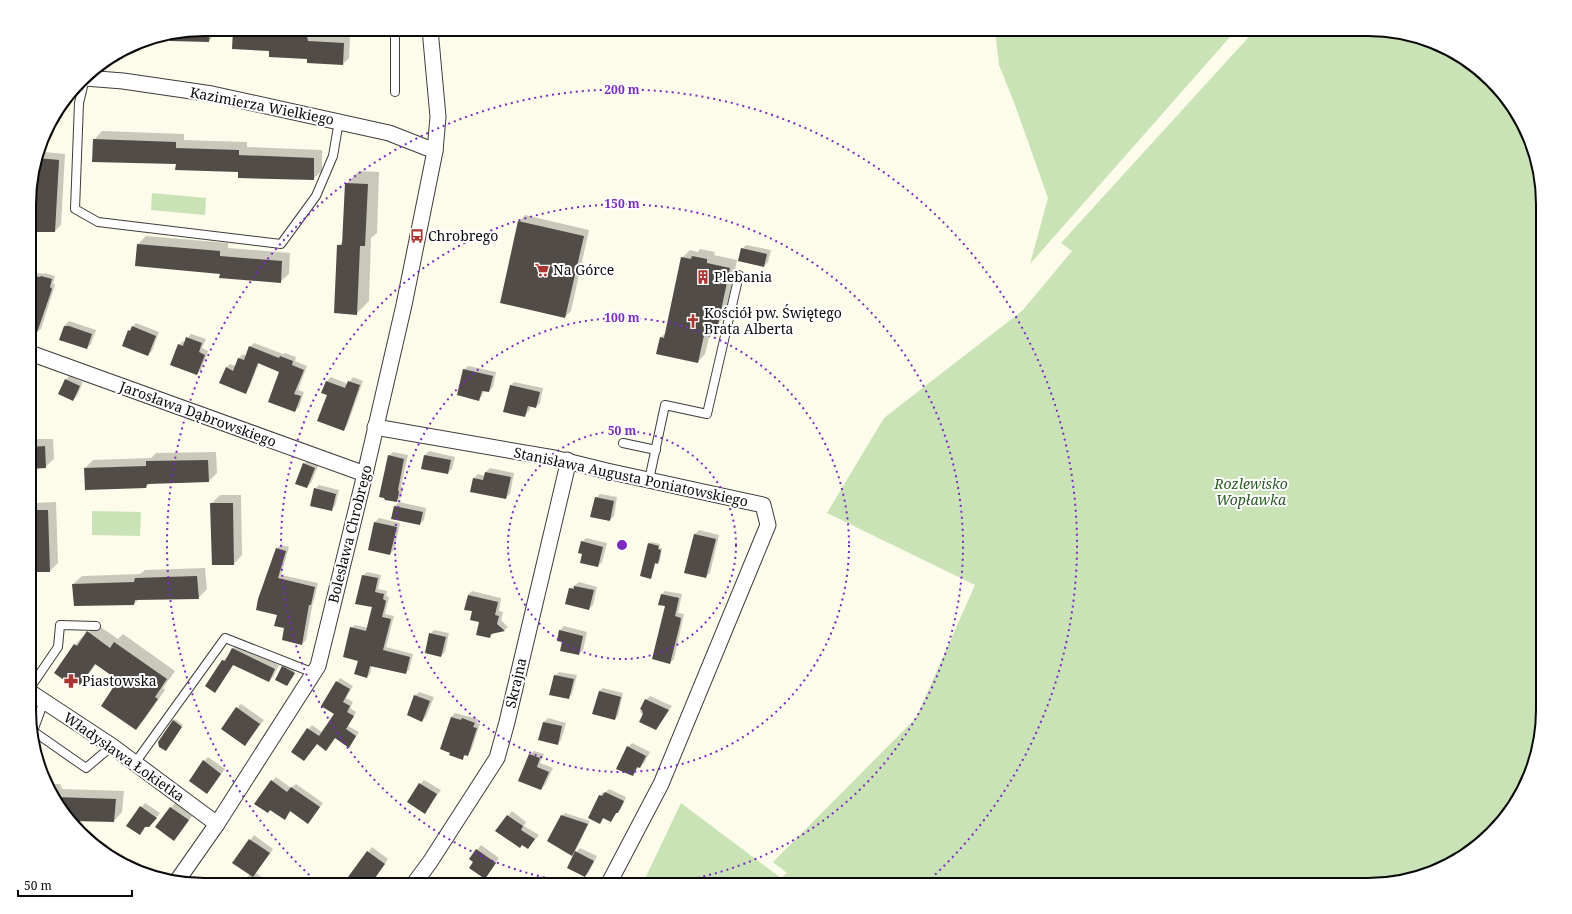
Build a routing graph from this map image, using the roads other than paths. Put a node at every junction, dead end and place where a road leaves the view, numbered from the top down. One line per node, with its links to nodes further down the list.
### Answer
1 (395, 36): 5 (lane)
2 (431, 36): 7 (street, Bolesława Chrobrego)
3 (92, 79): 6 (street, Kazimierza Wielkiego)
4 (83, 88): 6 (lane)
5 (395, 92)
6 (340, 122): 7 (street, Kazimierza Wielkiego)
7 (435, 151): 10 (street, Bolesława Chrobrego)
8 (739, 275): 12 (lane)
9 (36, 355): 14 (street, Jarosława Dąbrowskiego)
10 (375, 428): 13 (street, Stanisława Augusta Poniatowskiego); 14 (street, Bolesława Chrobrego)
11 (623, 443): 12 (lane)
12 (656, 450): 15 (lane)
13 (567, 460): 15 (street, Stanisława Augusta Poniatowskiego); 27 (street, Skrajna)
14 (365, 474): 17 (street, Bolesława Chrobrego)
15 (649, 480): 28 (street, Stanisława Augusta Poniatowskiego)
16 (96, 626): 18 (lane)
17 (314, 673): 24 (lane); 25 (street, Bolesława Chrobrego)
18 (36, 679)
19 (36, 696): 20 (street, Władysława Łokietka)
20 (44, 701): 21 (lane); 23 (street, Władysława Łokietka)
21 (36, 722)
22 (37, 734): 23 (lane)
23 (112, 746): 24 (street, Władysława Łokietka)
24 (135, 763): 25 (street, Władysława Łokietka)
25 (217, 824): 26 (street, Bolesława Chrobrego)
26 (180, 877)
27 (418, 878)
28 (612, 878)

